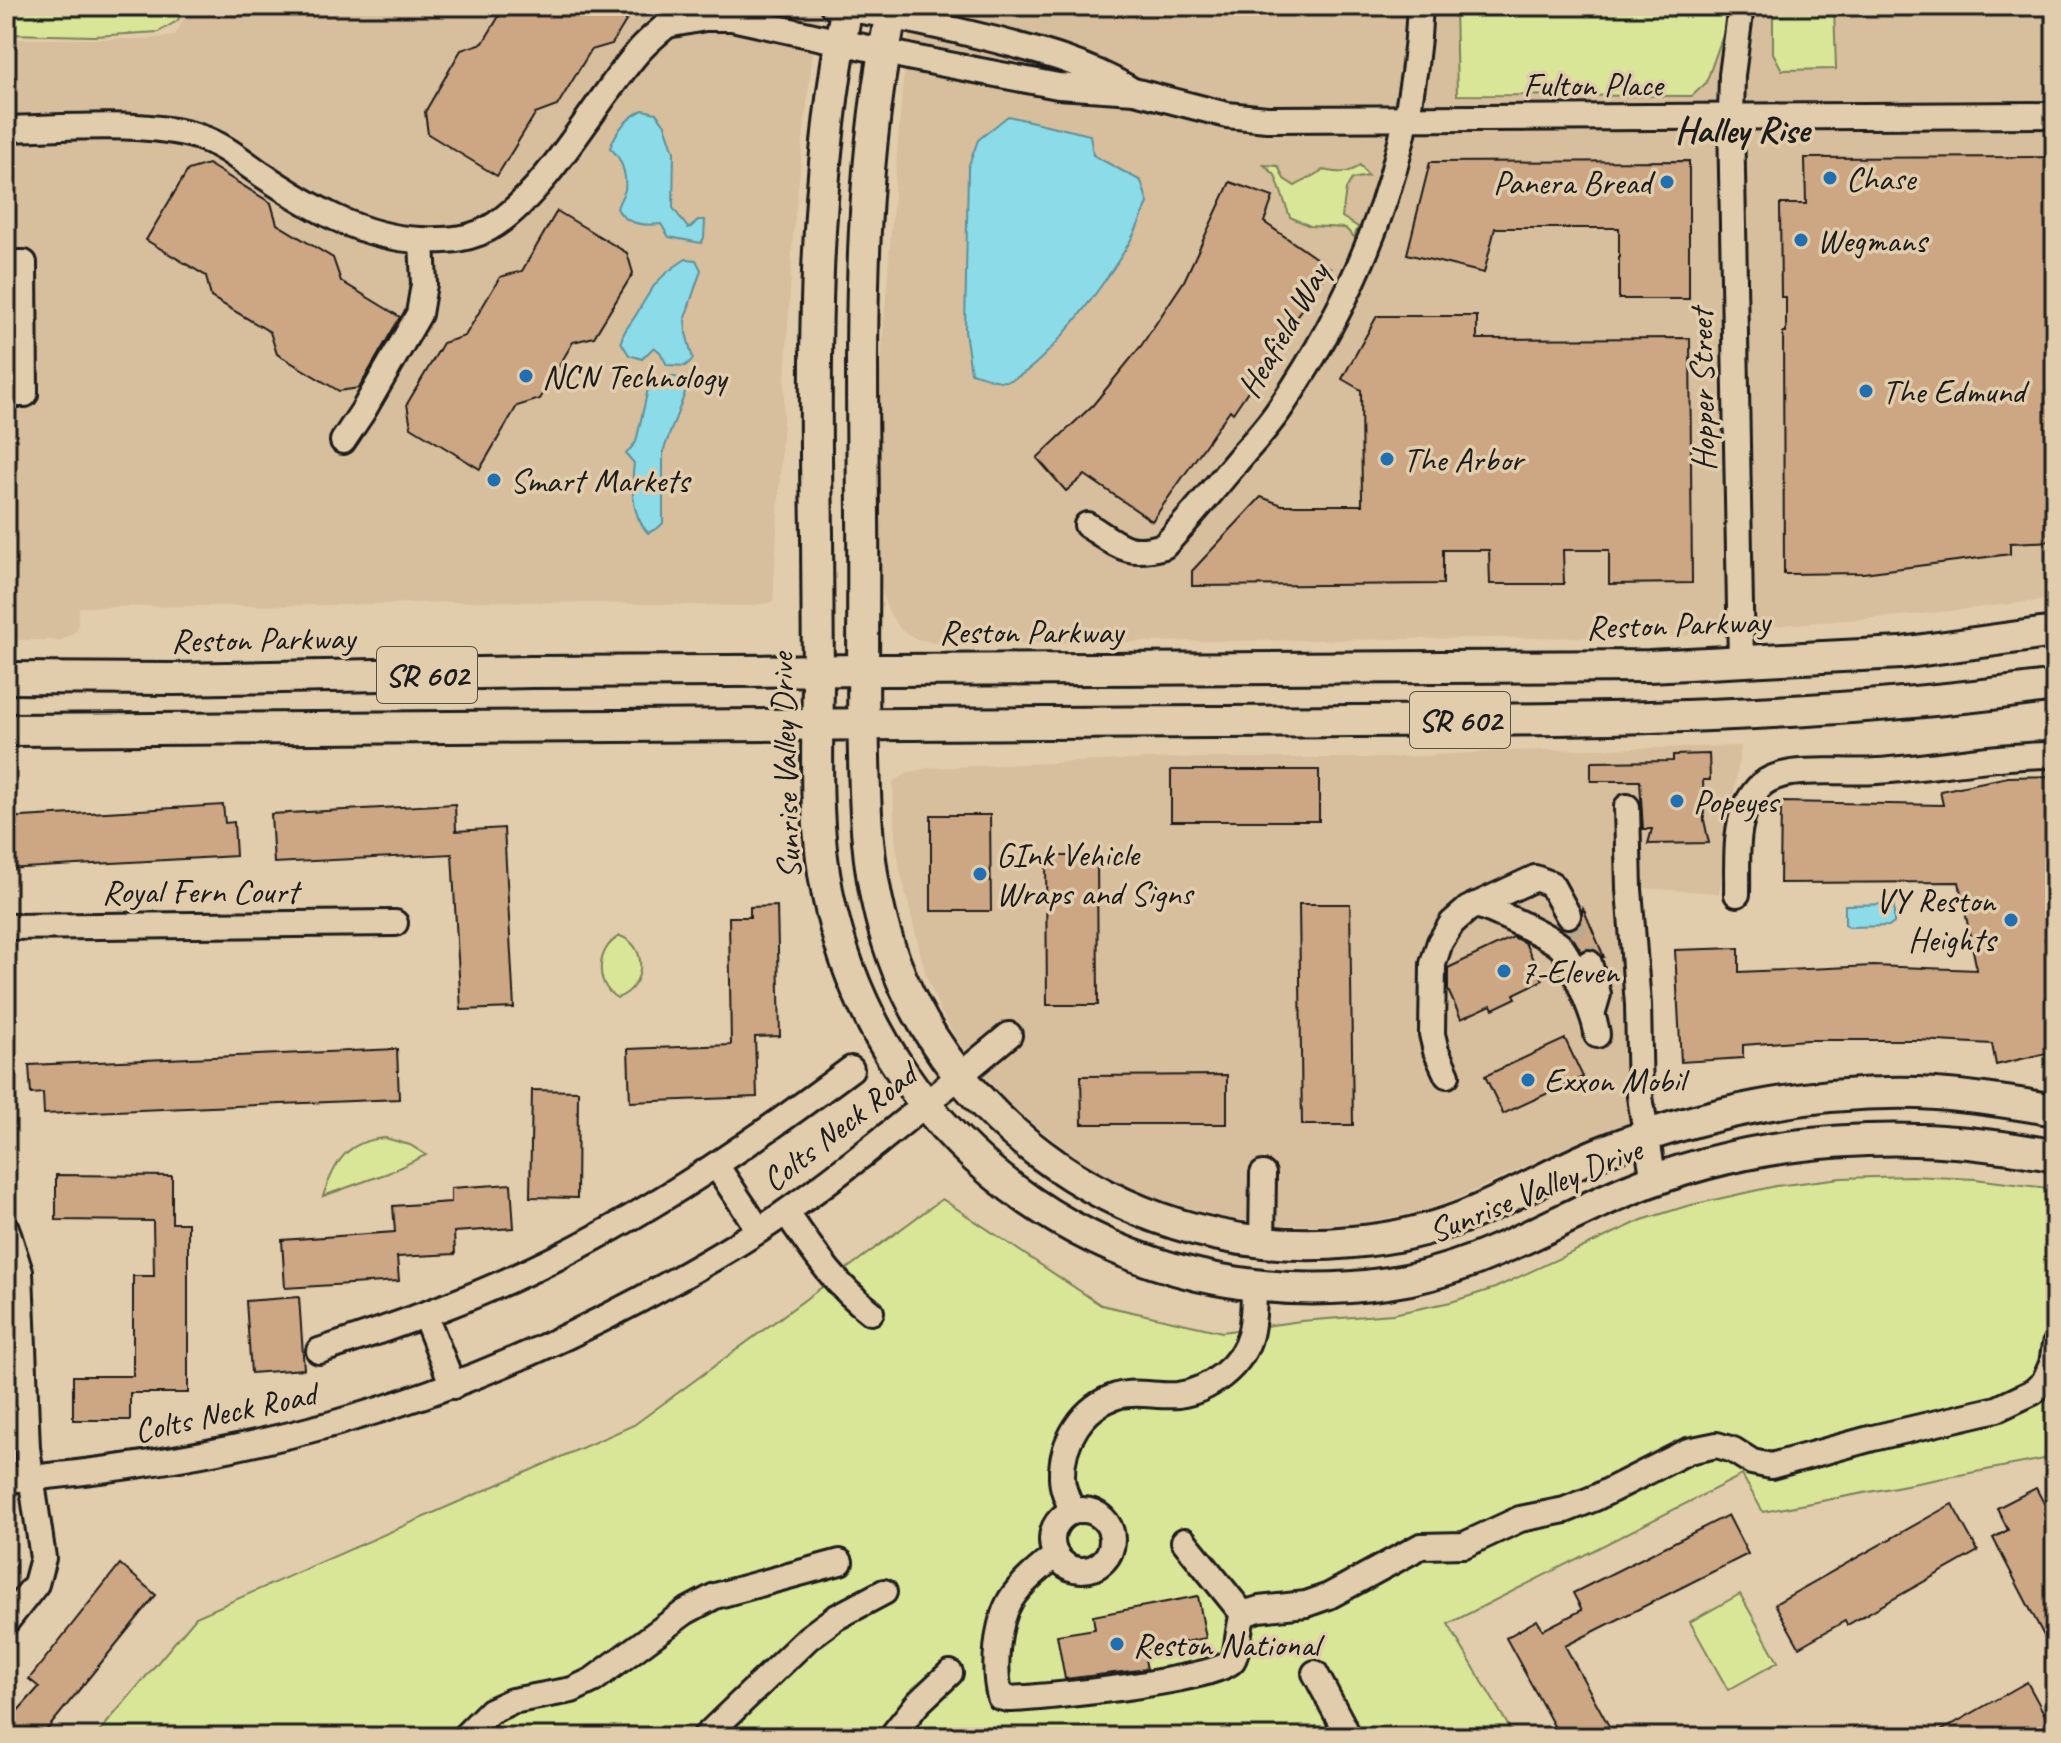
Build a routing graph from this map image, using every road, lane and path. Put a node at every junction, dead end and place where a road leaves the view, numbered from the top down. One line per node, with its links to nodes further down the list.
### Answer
1 (690, 6): 6 (street)
2 (1420, 6): 12 (street, Heafield Way)
3 (1741, 6): 11 (street, Hopper Street)
4 (842, 7): 5 (street, Fulton Place); 7 (main road, Sunrise Valley Drive)
5 (892, 10): 8 (main road, Sunrise Valley Drive); 9 (street, Fulton Place)
6 (667, 25): 7 (street, Fulton Place); 14 (street)
7 (840, 42): 8 (street, Fulton Place); 22 (main road, Sunrise Valley Drive)
8 (885, 52): 9 (street, Fulton Place); 21 (main road, Sunrise Valley Drive)
9 (1134, 91): 12 (street, Fulton Place)
10 (2055, 115): 11 (street, Fulton Place)
11 (1731, 117): 12 (street, Fulton Place); 20 (street, Hopper Street)
12 (1407, 120): 18 (street, Heafield Way)
13 (6, 129): 14 (street)
14 (422, 240): 17 (street)
15 (6, 263): 16 (street)
16 (6, 394)
17 (343, 441)
18 (1087, 525)
19 (2055, 632): 20 (main road, Reston Parkway / SR 602)
20 (1741, 662): 21 (main road, Reston Parkway / SR 602)
21 (863, 670): 22 (main road, Reston Parkway / SR 602); 26 (main road, Sunrise Valley Drive)
22 (818, 671): 23 (main road, Reston Parkway / SR 602); 25 (main road, Sunrise Valley Drive)
23 (6, 678)
24 (2055, 686): 26 (main road, SR 602)
25 (817, 727): 26 (main road, SR 602); 27 (main road, SR 602); 40 (main road, Sunrise Valley Drive)
26 (863, 728): 38 (main road, Sunrise Valley Drive)
27 (6, 730)
28 (2055, 755): 30 (street)
29 (1627, 807): 42 (street)
30 (1737, 894)
31 (1475, 905): 32 (street); 35 (street); 39 (street)
32 (1568, 915)
33 (395, 923): 34 (street, Royal Fern Court)
34 (6, 927)
35 (1589, 963)
36 (1009, 1035): 38 (street, Colts Neck Road)
37 (851, 1069): 44 (street, Colts Neck Road)
38 (960, 1075): 40 (street, Colts Neck Road); 50 (main road, Sunrise Valley Drive)
39 (1447, 1075)
40 (924, 1104): 47 (street, Colts Neck Road); 51 (main road, Sunrise Valley Drive)
41 (2055, 1110): 42 (main road, Sunrise Valley Drive)
42 (1646, 1136): 46 (street); 50 (main road, Sunrise Valley Drive)
43 (2055, 1156): 46 (main road, Sunrise Valley Drive)
44 (716, 1165): 49 (street, Colts Neck Road); 53 (street, Colts Neck Road)
45 (1263, 1174): 50 (street)
46 (1654, 1181): 51 (main road, Sunrise Valley Drive)
47 (786, 1212): 49 (street, Colts Neck Road); 52 (street)
48 (6, 1228): 57 (street)
49 (759, 1230): 56 (street, Colts Neck Road)
50 (1262, 1243)
51 (1254, 1286): 58 (street)
52 (871, 1312)
53 (425, 1315): 55 (street, Colts Neck Road); 56 (street)
54 (2055, 1345): 63 (street)
55 (319, 1351)
56 (453, 1386): 57 (street, Colts Neck Road)
57 (18, 1479): 64 (street)
58 (1073, 1512): 60 (street); 60 (street)
59 (1184, 1541): 63 (street)
60 (1056, 1555): 63 (street)
61 (840, 1562): 67 (street)
62 (884, 1592): 68 (street)
63 (1243, 1614)
64 (6, 1622)
65 (950, 1673): 69 (street)
66 (1315, 1673): 70 (street)
67 (464, 1737)
68 (705, 1737)
69 (891, 1737)
70 (1349, 1737)

